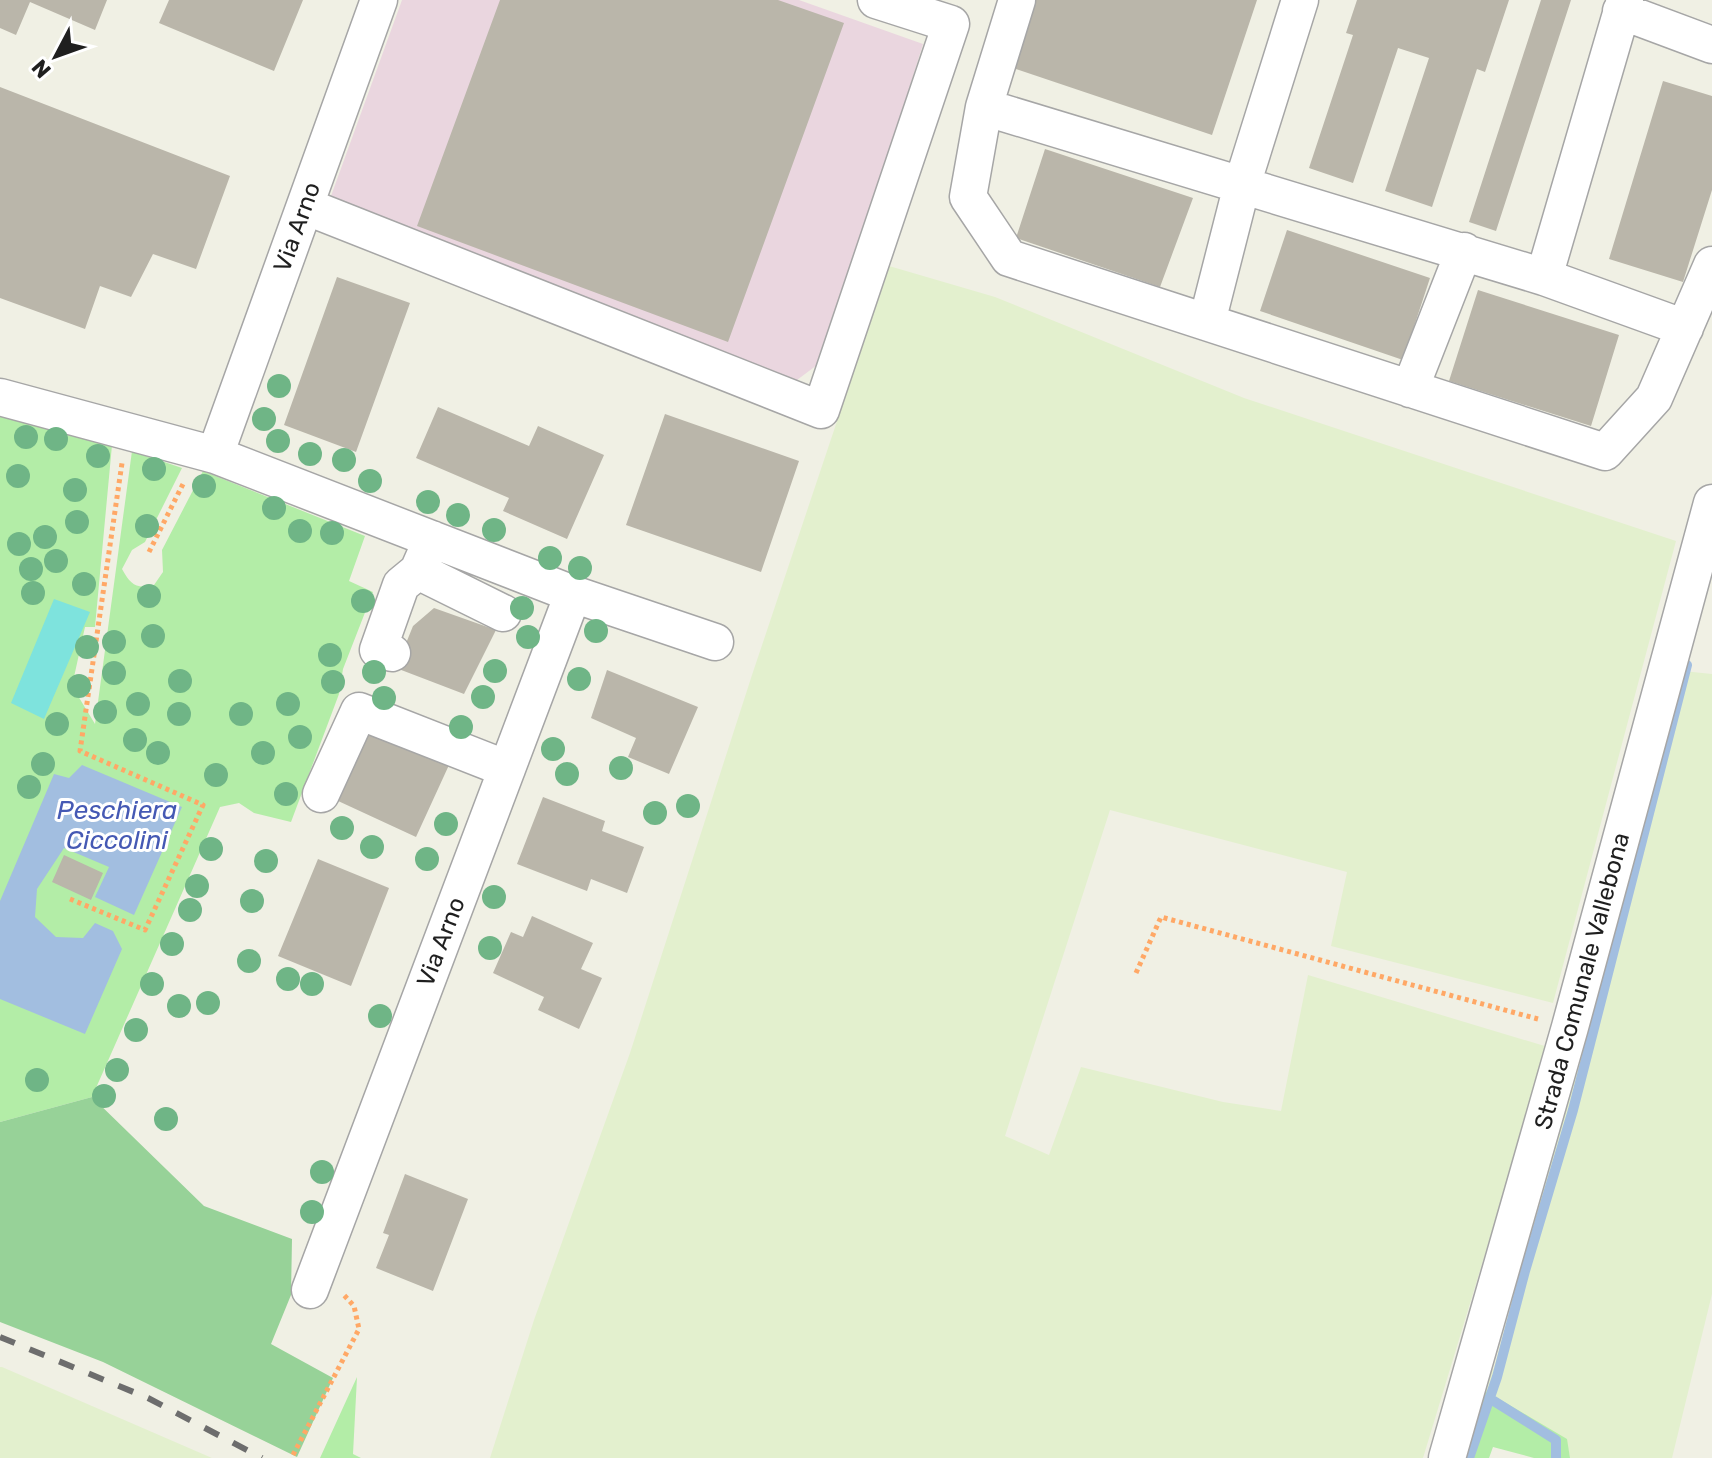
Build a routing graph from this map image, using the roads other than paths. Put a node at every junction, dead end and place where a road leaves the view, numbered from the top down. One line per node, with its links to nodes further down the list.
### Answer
1 (379, 0): 9 (street, Via Arno)
2 (876, 0): 9 (street)
3 (1017, 0): 7 (street)
4 (1300, 0): 8 (street)
5 (1623, 5): 6 (street); 12 (street)
6 (1712, 45)
7 (984, 107): 8 (street); 13 (street)
8 (1242, 185): 10 (street); 13 (street)
9 (305, 206): 17 (street, Via Arno)
10 (1464, 251): 12 (street); 15 (street)
11 (1712, 265): 14 (street)
12 (1544, 277): 14 (street)
13 (1207, 322): 15 (street)
14 (1685, 328): 15 (street)
15 (1410, 389)
16 (0, 397): 17 (street)
17 (207, 454): 19 (street)
18 (1712, 503): 27 (street, Strada Comunale Vallebona)
19 (425, 555): 20 (street); 21 (street); 23 (street)
20 (573, 594): 22 (street); 24 (street, Via Arno)
21 (503, 613)
22 (715, 642)
23 (392, 653)
24 (507, 769): 25 (street); 26 (street, Via Arno)
25 (321, 794)
26 (310, 1290)
27 (1447, 1458)

